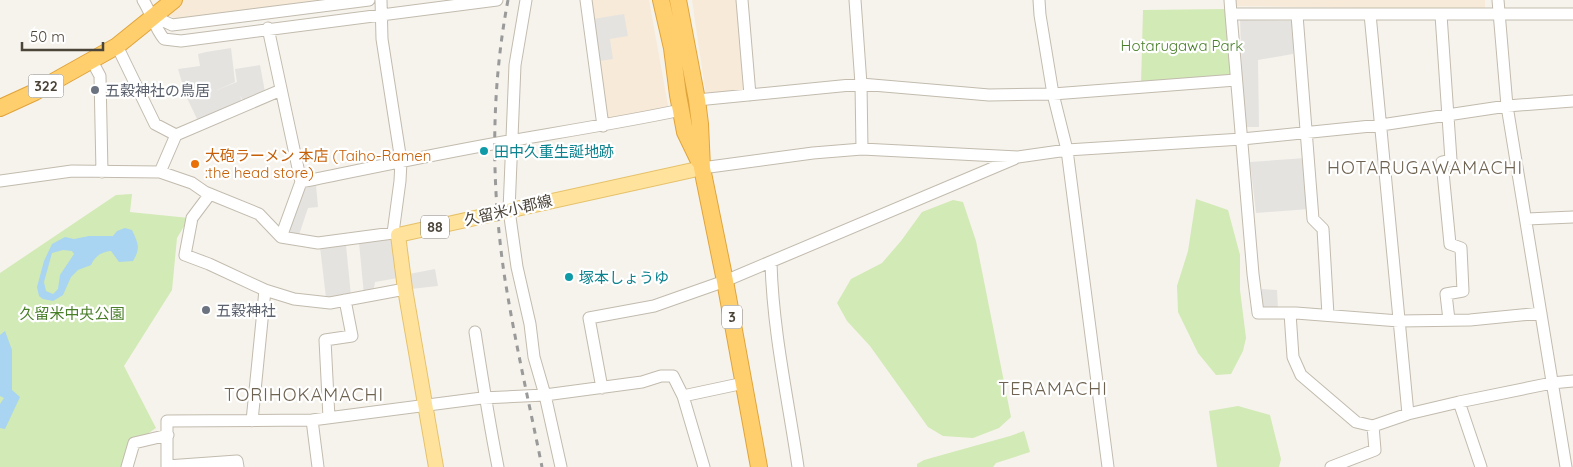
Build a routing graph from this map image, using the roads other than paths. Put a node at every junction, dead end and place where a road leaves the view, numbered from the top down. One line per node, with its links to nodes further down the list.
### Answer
1 (143, 0): 21 (street)
2 (174, 0): 21 (highway, 322)
3 (369, 0): 21 (street)
4 (381, 0): 22 (street)
5 (497, 0): 22 (street)
6 (526, 0): 42 (street)
7 (586, 0): 38 (street)
8 (662, 0): 35 (highway, 3)
9 (678, 0): 31 (highway, 3)
10 (742, 0): 30 (street)
11 (855, 0): 27 (street)
12 (1039, 0): 29 (street)
13 (1230, 0): 15 (street)
14 (1498, 0): 20 (street)
15 (1231, 14): 18 (street); 26 (street)
16 (1370, 14): 18 (street); 19 (street); 37 (street)
17 (1573, 14): 20 (street)
18 (1297, 15): 39 (street)
19 (1441, 15): 20 (street); 36 (street)
20 (1499, 15): 33 (street)
21 (153, 16): 23 (street); 24 (highway, 322)
22 (381, 16): 23 (street); 46 (street)
23 (268, 28): 28 (street)
24 (117, 46): 25 (highway, 322); 40 (street)
25 (92, 61): 34 (highway, 322); 48 (street)
26 (1236, 80): 29 (street); 41 (street)
27 (861, 84): 29 (street); 30 (street); 43 (street)
28 (281, 90): 40 (street); 51 (street)
29 (1053, 94): 44 (street)
30 (750, 95): 31 (street)
31 (697, 100): 47 (highway, 3)
32 (1573, 102): 33 (street)
33 (1508, 106): 36 (street); 55 (street)
34 (0, 108)
35 (681, 110): 38 (street); 47 (highway, 3)
36 (1447, 115): 37 (street); 66 (street)
37 (1381, 125): 39 (street); 67 (street)
38 (603, 126): 42 (street)
39 (1307, 133): 41 (street); 65 (street)
40 (176, 135): 49 (street)
41 (1242, 139): 44 (street); 63 (street)
42 (511, 140): 46 (street); 53 (street)
43 (862, 149): 45 (street); 47 (street)
44 (1067, 150): 45 (street); 94 (street)
45 (1018, 157): 58 (street)
46 (401, 161): 51 (street); 56 (street)
47 (702, 168): 53 (main road, 久留米小郡線 / 88); 59 (highway, 3)
48 (102, 172): 49 (street); 50 (street)
49 (160, 172): 52 (street)
50 (0, 181)
51 (301, 182): 57 (street)
52 (210, 194): 57 (street); 61 (street)
53 (509, 210): 56 (main road, 久留米小郡線 / 88); 73 (street)
54 (1573, 217): 55 (street)
55 (1526, 219): 64 (street)
56 (396, 234): 57 (street); 60 (main road, 88)
57 (281, 237)
58 (771, 263): 59 (street); 93 (street)
59 (725, 281): 70 (highway, 3); 72 (street)
60 (405, 289): 62 (street); 77 (main road, 88)
61 (265, 290): 62 (street); 81 (street)
62 (345, 300): 79 (street)
63 (1290, 313): 65 (street); 82 (street)
64 (1542, 313): 66 (street); 71 (street)
65 (1328, 315): 67 (street)
66 (1449, 320): 67 (street)
67 (1399, 321): 78 (street)
68 (475, 332): 75 (street)
69 (1573, 380): 71 (street)
70 (744, 383): 74 (street); 92 (highway, 3)
71 (1552, 383): 76 (street); 97 (street)
72 (602, 388): 73 (street); 74 (street)
73 (545, 395): 75 (street); 90 (street)
74 (683, 396): 91 (street)
75 (487, 398): 77 (street); 89 (street)
76 (1459, 402): 78 (street); 96 (street)
77 (426, 406): 79 (street); 88 (main road, 88)
78 (1408, 414): 82 (street)
79 (329, 418): 80 (street)
80 (312, 420): 81 (street); 87 (street)
81 (252, 422): 83 (street)
82 (1373, 426): 95 (street)
83 (168, 435): 84 (street); 85 (street)
84 (127, 467)
85 (167, 467): 86 (street)
86 (238, 467)
87 (318, 467)
88 (436, 467)
89 (498, 467)
90 (561, 467)
91 (704, 467)
92 (759, 467)
93 (798, 467)
94 (1108, 467)
95 (1331, 467)
96 (1481, 467)
97 (1566, 467)

